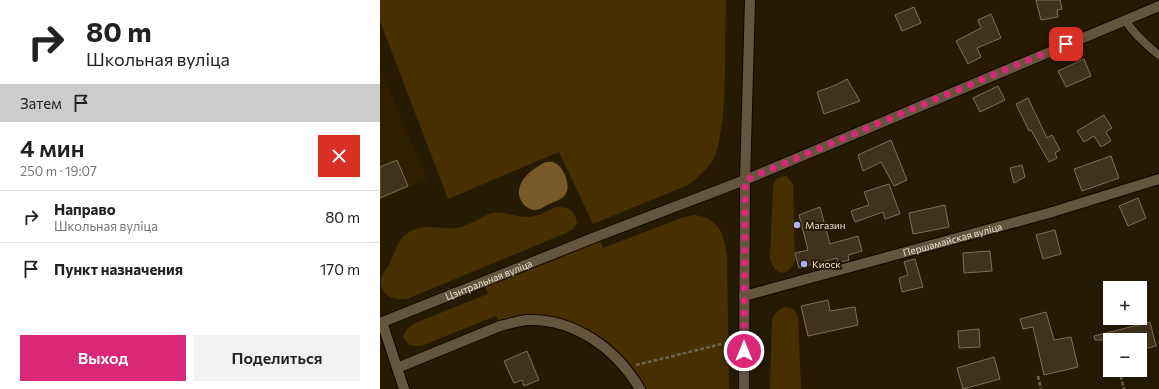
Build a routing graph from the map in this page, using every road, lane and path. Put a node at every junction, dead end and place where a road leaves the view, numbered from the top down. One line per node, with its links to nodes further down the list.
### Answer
1 (750, 0): 6 (street)
2 (1159, 6): 3 (street, Цэнтральная вуліца)
3 (1125, 20): 4 (lane); 6 (street, Цэнтральная вуліца)
4 (1159, 55)
5 (1159, 179): 7 (street, Першамайская вуліца)
6 (745, 180): 7 (street); 8 (street, Цэнтральная вуліца)
7 (744, 296): 9 (street)
8 (381, 322): 10 (street)
9 (744, 338): 11 (path); 16 (street)
10 (397, 368): 11 (street); 14 (street)
11 (626, 368): 15 (street)
12 (1038, 376): 17 (path)
13 (1121, 377): 18 (path)
14 (404, 389)
15 (640, 389)
16 (744, 389)
17 (1041, 389)
18 (1124, 389)

